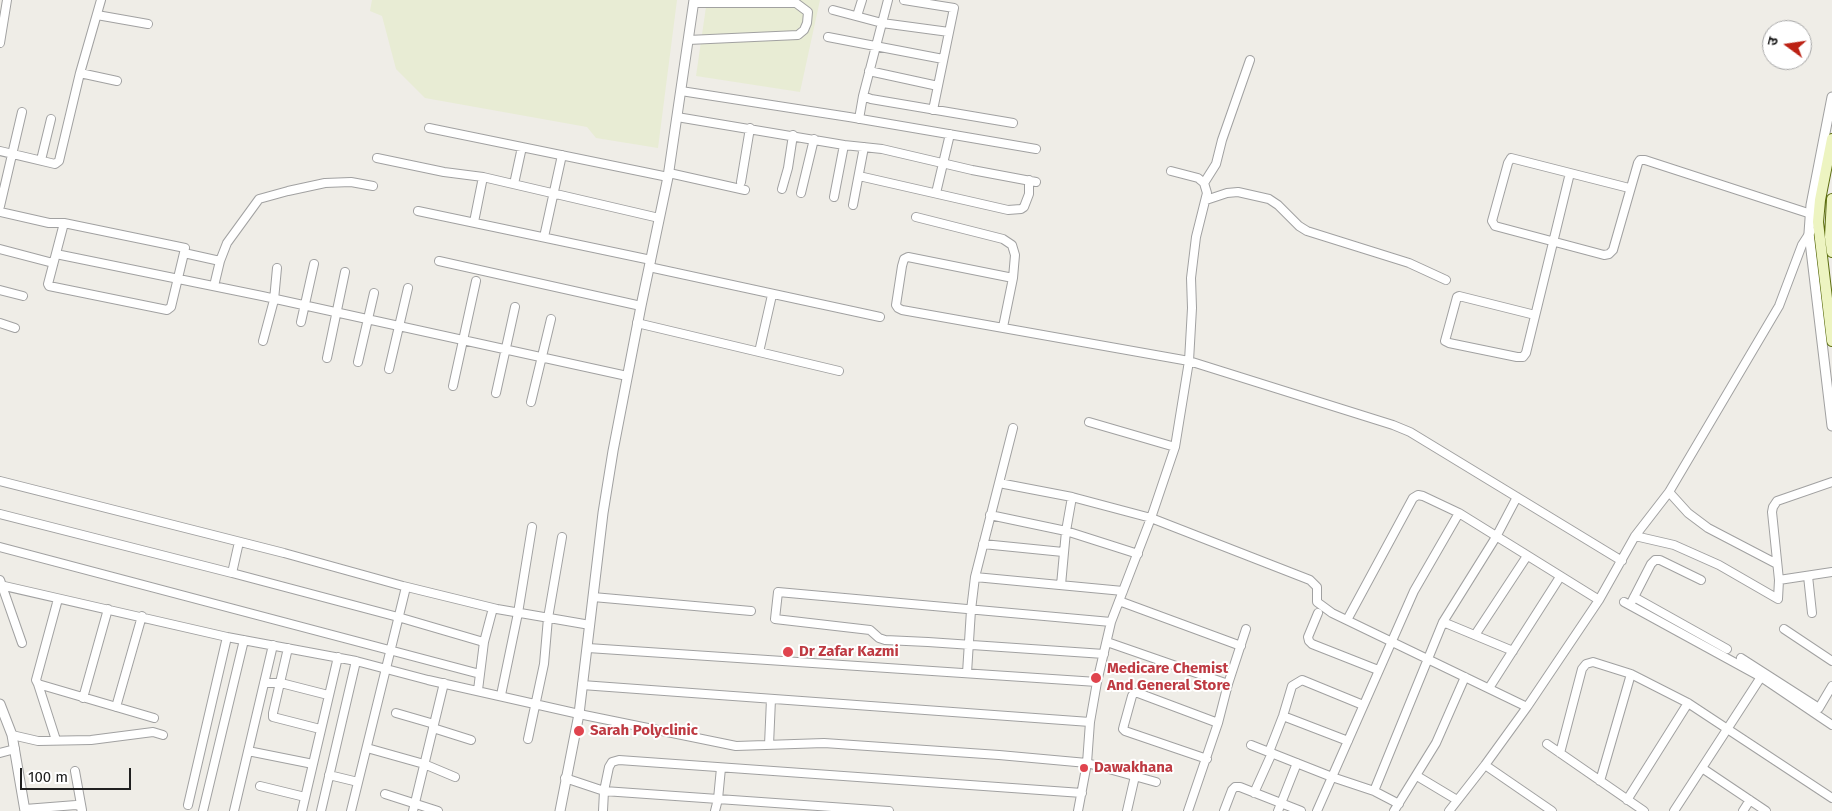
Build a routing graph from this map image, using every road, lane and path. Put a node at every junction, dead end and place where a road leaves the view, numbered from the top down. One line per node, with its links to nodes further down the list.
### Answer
1 (7, 0): 16 (street)
2 (101, 0): 9 (street)
3 (862, 0): 10 (street)
4 (888, 0): 11 (street)
5 (904, 0): 13 (street)
6 (694, 1): 7 (street); 15 (street)
7 (796, 2): 15 (street)
8 (833, 10): 10 (street)
9 (97, 15): 12 (street); 21 (street)
10 (857, 16): 11 (street)
11 (882, 23): 13 (street); 17 (street)
12 (148, 24)
13 (949, 32): 18 (street)
14 (828, 37): 17 (street)
15 (688, 40): 24 (street)
16 (0, 43)
17 (876, 47): 18 (street); 20 (street)
18 (943, 59): 23 (street)
19 (1250, 60): 55 (street)
20 (869, 71): 23 (street); 25 (street)
21 (80, 73): 22 (street); 47 (street)
22 (117, 81)
23 (938, 86): 27 (street)
24 (681, 91): 29 (street); 31 (street)
25 (863, 96): 27 (street); 31 (street)
26 (1832, 97): 38 (street)
27 (933, 110): 32 (street)
28 (22, 112): 44 (street)
29 (677, 117): 34 (street); 51 (street)
30 (51, 119): 47 (street)
31 (859, 119): 35 (street)
32 (1013, 123)
33 (429, 128): 40 (street)
34 (750, 128): 36 (street); 54 (street)
35 (950, 134): 42 (street); 48 (street)
36 (793, 135): 37 (street); 60 (street)
37 (814, 139): 39 (street); 62 (street)
38 (1829, 142): 69 (main road)
39 (844, 145): 41 (street); 64 (street)
40 (522, 147): 45 (street); 56 (street)
41 (864, 147): 48 (street); 52 (street)
42 (1036, 149)
43 (0, 151): 44 (street)
44 (12, 153): 47 (street); 68 (street)
45 (562, 155): 51 (street); 61 (street)
46 (377, 158): 53 (street)
47 (41, 160)
48 (944, 163): 63 (street); 63 (street)
49 (1171, 171): 55 (street)
50 (1570, 173): 58 (street); 79 (street); 79 (street)
51 (668, 175): 59 (street); 73 (street)
52 (859, 176): 63 (street); 67 (street)
53 (483, 178): 56 (street); 74 (street)
54 (741, 182)
55 (1204, 183): 66 (street)
56 (514, 184): 61 (street)
57 (373, 186): 84 (street)
58 (1629, 188): 69 (street); 79 (street)
59 (745, 190)
60 (782, 190)
61 (554, 193): 73 (street); 78 (street)
62 (801, 193)
63 (936, 193)
64 (834, 198)
65 (1832, 199): 81 (main road)
66 (1206, 200): 93 (street); 123 (street)
67 (853, 205)
68 (0, 206)
69 (1814, 208): 75 (main road); 77 (street)
70 (418, 211): 74 (street)
71 (0, 212): 76 (street)
72 (916, 217): 91 (street)
73 (659, 218): 88 (street)
74 (474, 222): 78 (street)
75 (1818, 222): 77 (street); 117 (main road)
76 (64, 223): 82 (street); 83 (street)
77 (1809, 233): 132 (street); 138 (street)
78 (544, 237): 88 (street)
79 (1553, 242): 106 (street)
80 (0, 250): 86 (street)
81 (1832, 252)
82 (56, 254): 86 (street); 92 (street)
83 (184, 254): 84 (street); 92 (street)
84 (220, 261): 95 (street)
85 (438, 261): 103 (street)
86 (53, 264): 92 (street)
87 (314, 264): 102 (street)
88 (650, 264): 99 (street); 103 (street)
89 (277, 268): 101 (street)
90 (345, 272): 105 (street)
91 (1013, 278): 114 (street); 114 (street)
92 (178, 280): 95 (street)
93 (1446, 280)
94 (476, 281): 116 (street)
95 (214, 286): 101 (street)
96 (408, 288): 113 (street)
97 (0, 290): 100 (street)
98 (374, 293): 109 (street)
99 (772, 295): 107 (street); 120 (street)
100 (23, 296)
101 (274, 300): 102 (street); 118 (street)
102 (305, 306): 105 (street); 110 (street)
103 (641, 306): 112 (street)
104 (515, 307): 119 (street)
105 (337, 313): 109 (street); 122 (street)
106 (1535, 316): 106 (street)
107 (880, 317)
108 (551, 318): 121 (street)
109 (368, 320): 113 (street); 124 (street)
110 (301, 322)
111 (0, 323): 115 (street)
112 (637, 323): 120 (street); 127 (street)
113 (400, 327): 116 (street); 125 (street)
114 (1002, 327): 123 (street)
115 (15, 328)
116 (462, 341): 119 (street); 128 (street)
117 (1832, 341)
118 (264, 342)
119 (506, 350): 121 (street); 129 (street)
120 (760, 352): 126 (street)
121 (542, 357): 127 (street); 130 (street)
122 (327, 358)
123 (1189, 361): 134 (street); 140 (street)
124 (358, 362)
125 (389, 369)
126 (839, 371)
127 (627, 376): 169 (street)
128 (453, 386)
129 (496, 393)
130 (531, 402)
131 (1089, 422): 134 (street)
132 (1832, 426)
133 (1013, 428): 137 (street)
134 (1175, 447): 144 (street)
135 (0, 481): 150 (street)
136 (1832, 482): 157 (street)
137 (999, 483): 139 (street); 143 (street)
138 (1669, 492): 147 (street); 157 (street)
139 (1072, 497): 144 (street); 146 (street)
140 (1517, 497): 149 (street); 156 (street)
141 (0, 514): 159 (street)
142 (1459, 514): 149 (street); 184 (street); 197 (street)
143 (990, 515): 146 (street); 151 (street)
144 (1151, 518): 154 (street); 184 (street)
145 (532, 527): 178 (street)
146 (1066, 531): 153 (street); 154 (street)
147 (1635, 536): 156 (street); 164 (street)
148 (562, 537): 183 (street)
149 (1496, 537): 155 (street); 186 (street)
150 (239, 542): 159 (street); 167 (street)
151 (983, 544): 153 (street); 161 (street)
152 (0, 546): 205 (street)
153 (1063, 552): 166 (street)
154 (1138, 554): 168 (street)
155 (1527, 556): 162 (street); 192 (street)
156 (1622, 561): 171 (street)
157 (1778, 564): 164 (street)
158 (1832, 572): 160 (street)
159 (232, 574): 182 (street)
160 (1808, 576): 164 (street); 180 (street)
161 (975, 577): 166 (street); 176 (street)
162 (1560, 577): 171 (street); 206 (street)
163 (1701, 580): 173 (street)
164 (1779, 580)
165 (1, 584): 170 (street); 198 (street)
166 (1061, 585): 168 (street)
167 (406, 586): 174 (street); 182 (street)
168 (1123, 591): 172 (street)
169 (593, 597): 177 (street); 188 (street)
170 (58, 599): 175 (street); 224 (street)
171 (1598, 600): 239 (street)
172 (1119, 601): 185 (street); 201 (street)
173 (1629, 601): 187 (street); 191 (street)
174 (493, 608): 178 (street); 195 (street)
175 (108, 609): 181 (street); 233 (street)
176 (970, 610): 185 (street); 200 (street); 200 (street)
177 (751, 611)
178 (518, 613): 183 (street); 231 (street)
179 (1318, 613): 214 (street)
180 (1812, 613)
181 (142, 616): 193 (street); 240 (street)
182 (398, 617): 195 (street); 205 (street)
183 (548, 618): 188 (street); 237 (street)
184 (1347, 620): 197 (street)
185 (1111, 622): 196 (street)
186 (1443, 622): 192 (street); 210 (street)
187 (1682, 624): 191 (street); 204 (street)
188 (590, 625): 203 (street)
189 (1246, 629): 201 (street)
190 (1784, 629): 212 (street)
191 (1678, 631): 216 (street)
192 (1475, 635): 206 (street)
193 (227, 637): 194 (street); 298 (street)
194 (244, 640): 199 (street); 302 (street)
195 (484, 642): 217 (street)
196 (1107, 642): 207 (street); 225 (street)
197 (1392, 642): 210 (street); 214 (street)
198 (22, 643)
199 (273, 645): 202 (street); 221 (street)
200 (968, 645): 207 (street); 215 (street)
201 (1241, 646): 225 (street)
202 (288, 648): 208 (street); 222 (street)
203 (588, 648): 215 (street); 226 (street)
204 (1727, 649)
205 (390, 650): 213 (street); 217 (street)
206 (1512, 651): 228 (street)
207 (1104, 654): 220 (street)
208 (338, 658): 211 (street); 230 (street)
209 (1742, 658): 216 (street)
210 (1428, 659): 219 (street); 286 (street)
211 (356, 661): 213 (street); 275 (street)
212 (1832, 661)
213 (385, 668): 223 (street); 260 (street)
214 (1378, 670): 238 (street)
215 (967, 673): 220 (street)
216 (1757, 673): 232 (street); 250 (street)
217 (480, 674): 229 (street)
218 (1631, 674): 235 (street); 265 (street); 281 (street)
219 (1465, 677): 228 (street); 278 (street)
220 (1097, 682): 245 (street)
221 (264, 683): 222 (street); 262 (street)
222 (281, 683): 230 (street); 249 (street)
223 (444, 683): 229 (street); 248 (street)
224 (38, 684): 233 (street); 254 (street)
225 (1228, 684): 246 (street)
226 (582, 685): 234 (street); 242 (street)
227 (1832, 686): 232 (street)
228 (1489, 688): 239 (street)
229 (478, 690): 231 (street)
230 (328, 695): 249 (street)
231 (501, 695): 237 (street)
232 (1793, 695): 247 (street)
233 (83, 698): 240 (street)
234 (771, 699): 245 (street); 258 (street)
235 (1688, 703): 250 (street); 294 (street)
236 (0, 704): 251 (street)
237 (536, 704): 242 (street); 253 (street)
238 (1363, 705): 243 (street); 256 (street)
239 (1527, 706): 271 (street)
240 (116, 707): 244 (street)
241 (396, 713): 248 (street)
242 (579, 714): 258 (street); 279 (street)
243 (1283, 716): 256 (street); 264 (street)
244 (154, 718)
245 (1090, 722): 267 (street)
246 (1218, 723): 266 (street); 266 (street)
247 (1832, 725)
248 (434, 726): 255 (street); 269 (street)
249 (320, 729): 268 (street)
250 (1727, 730): 273 (street); 291 (street)
251 (12, 735): 254 (street); 261 (street)
252 (163, 735): 254 (street)
253 (528, 739)
254 (56, 740)
255 (471, 740)
256 (1348, 741): 280 (street)
257 (1547, 744): 265 (street)
258 (770, 745): 267 (street)
259 (1251, 745): 264 (street)
260 (367, 748): 269 (street); 282 (street)
261 (15, 749): 263 (street); 300 (street)
262 (248, 751): 268 (street); 303 (street)
263 (0, 753)
264 (1270, 753): 270 (street); 287 (street)
265 (1560, 753): 281 (street)
266 (1207, 759): 314 (street)
267 (1086, 762): 277 (street); 289 (street)
268 (312, 764): 290 (street)
269 (424, 764): 276 (street); 299 (street)
270 (1297, 764): 280 (street); 296 (street)
271 (1485, 765): 293 (street); 321 (street)
272 (721, 768): 285 (street); 289 (street); 292 (street)
273 (1702, 768): 295 (street); 323 (street)
274 (75, 771): 301 (street)
275 (330, 775): 282 (street); 305 (street)
276 (455, 776)
277 (1135, 776): 283 (street); 313 (street)
278 (1417, 776): 293 (street); 297 (street)
279 (565, 778): 285 (street); 308 (street)
280 (1332, 778): 286 (street); 318 (street)
281 (1600, 781): 294 (street)
282 (358, 782): 306 (street)
283 (1156, 782)
284 (260, 786): 290 (street)
285 (604, 791): 292 (street); 309 (street)
286 (1374, 791): 297 (street)
287 (1254, 792): 296 (street); 315 (street)
288 (385, 794): 299 (street)
289 (1082, 794): 312 (street)
290 (305, 797): 304 (street)
291 (1832, 798)
292 (718, 800): 310 (street); 311 (street)
293 (1456, 800): 320 (street)
294 (1627, 800): 322 (street)
295 (1750, 800): 324 (street); 325 (street)
296 (1281, 803): 316 (street); 317 (street)
297 (1399, 804): 319 (street)
298 (188, 805)
299 (414, 807): 307 (street)
300 (25, 810): 301 (street)
301 (82, 810)
302 (203, 811)
303 (234, 811)
304 (302, 811)
305 (321, 811)
306 (351, 811)
307 (438, 811)
308 (560, 811)
309 (603, 811)
310 (715, 811)
311 (890, 811)
312 (1078, 811)
313 (1127, 811)
314 (1188, 811)
315 (1224, 811)
316 (1278, 811)
317 (1301, 811)
318 (1317, 811)
319 (1394, 811)
320 (1449, 811)
321 (1552, 811)
322 (1644, 811)
323 (1674, 811)
324 (1743, 811)
325 (1766, 811)

